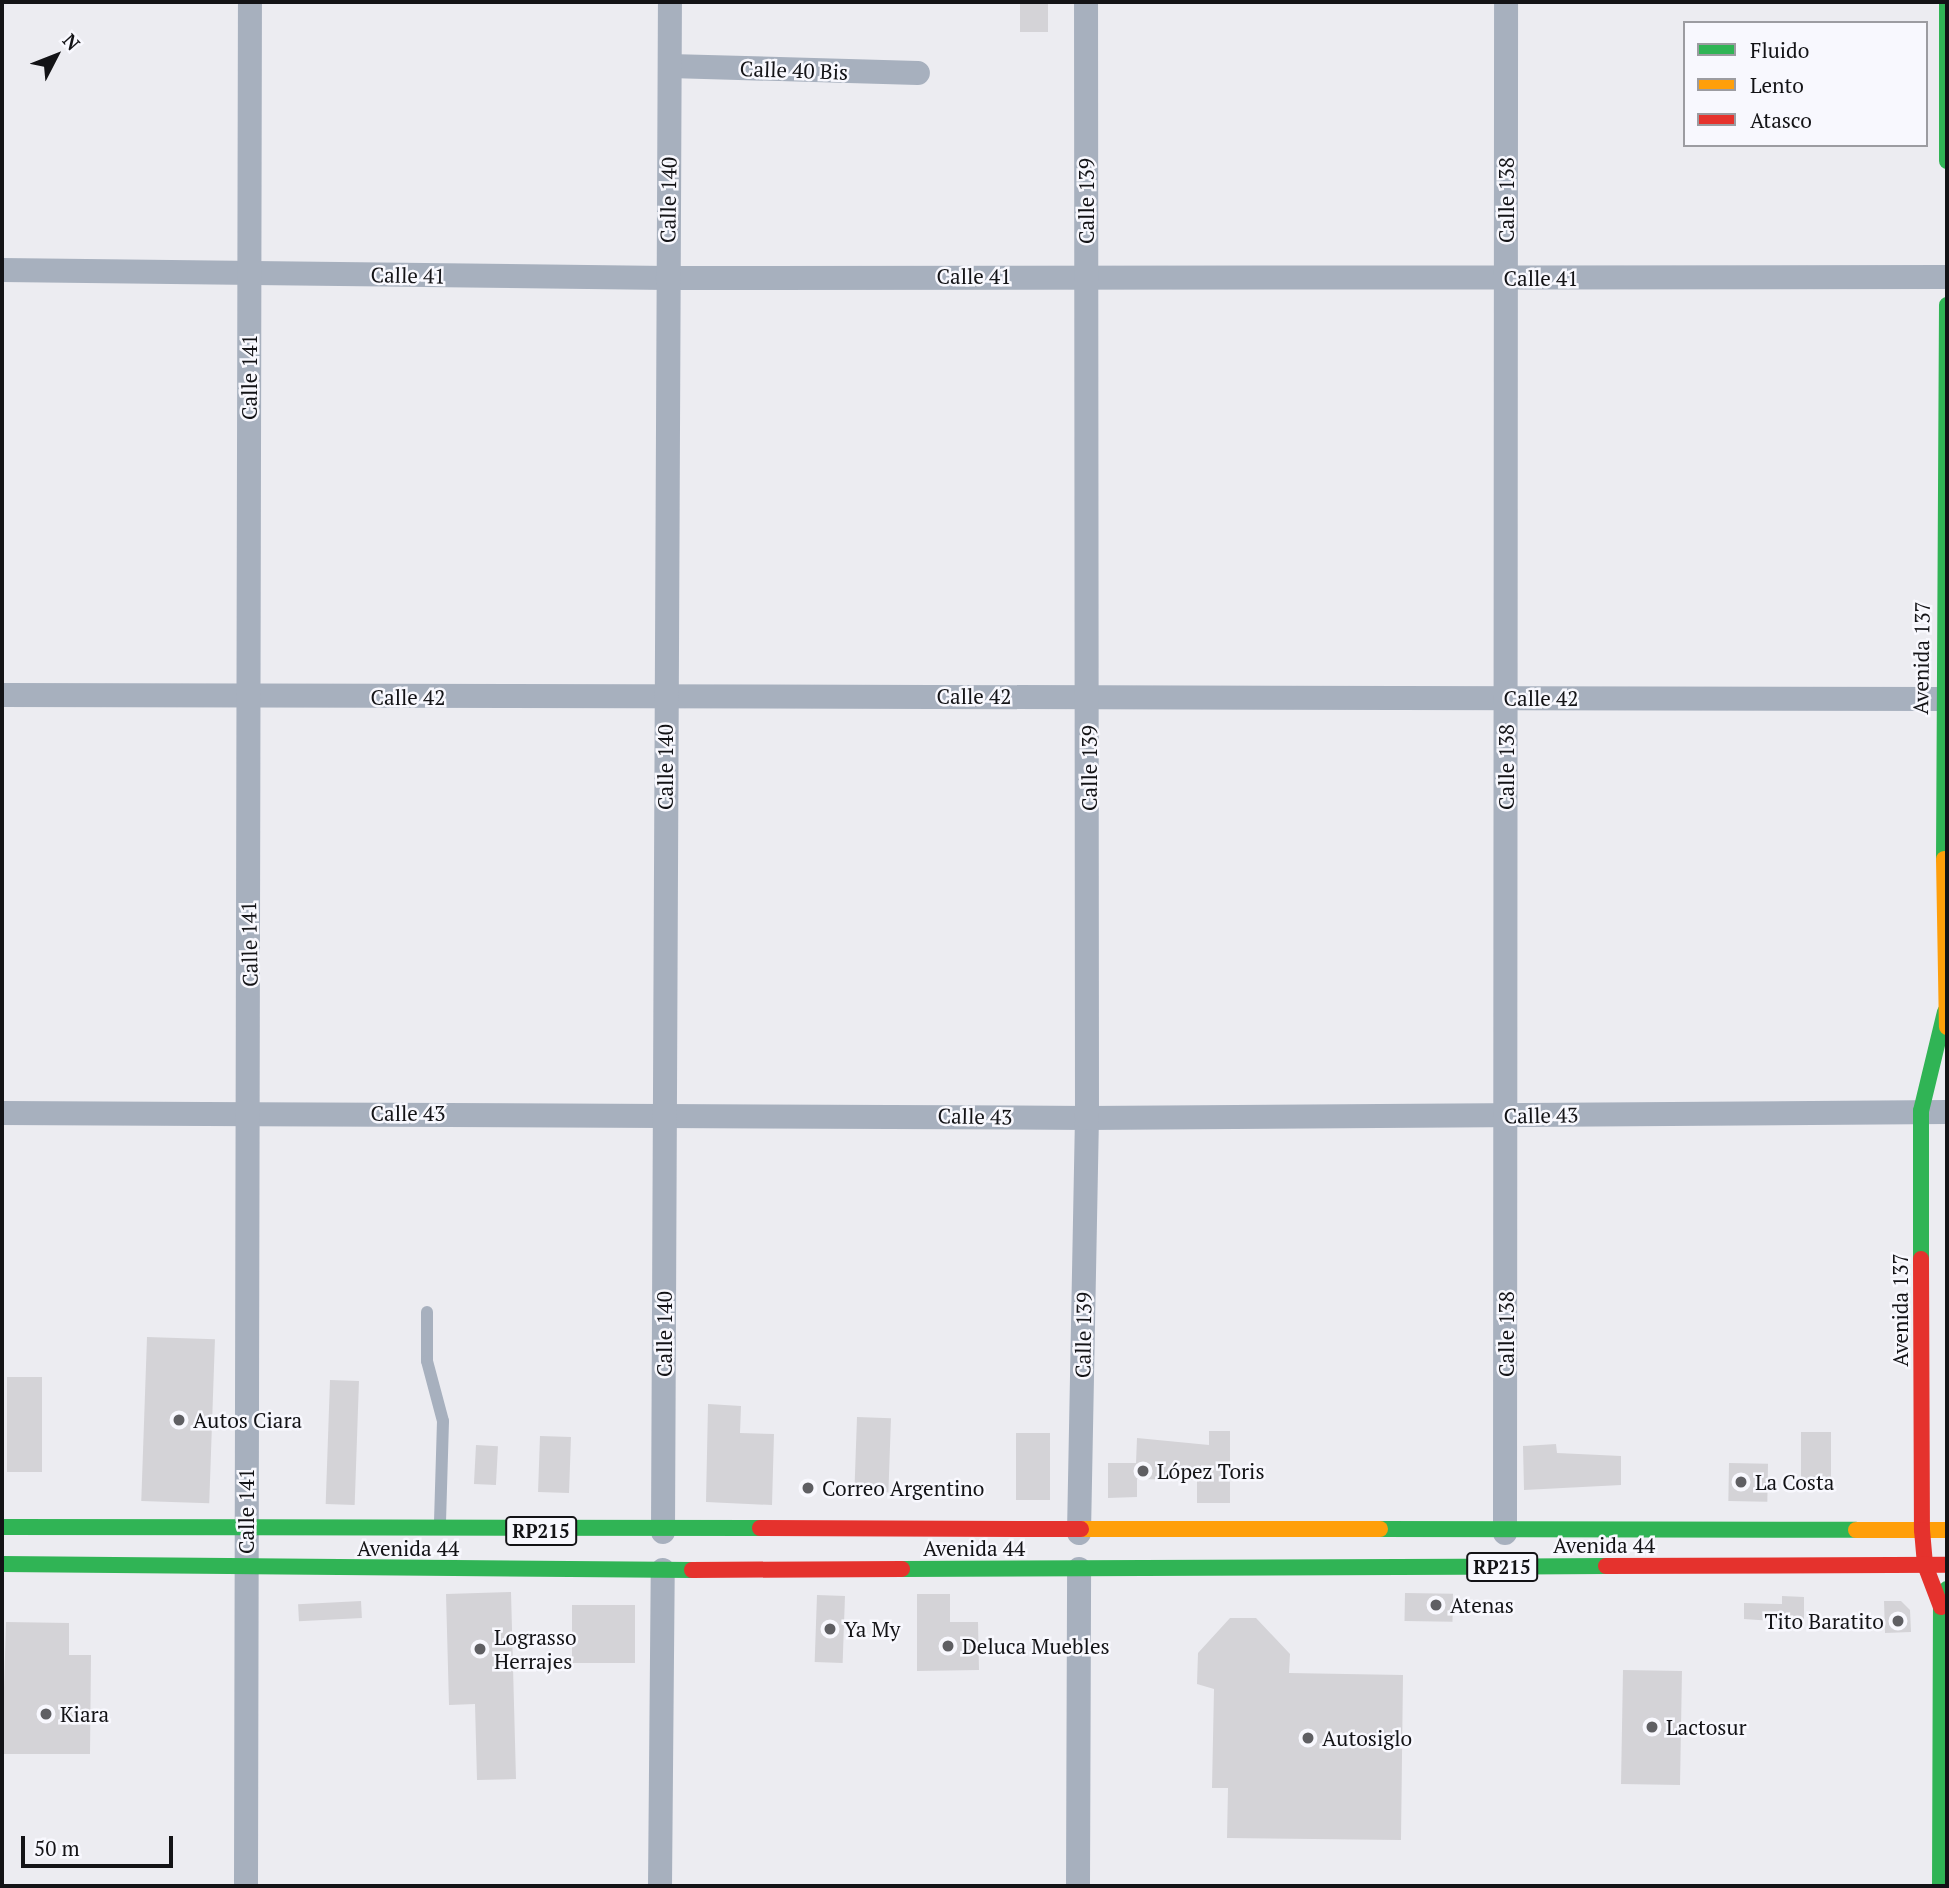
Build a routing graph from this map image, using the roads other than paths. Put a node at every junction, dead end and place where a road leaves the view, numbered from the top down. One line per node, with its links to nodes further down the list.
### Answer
1 (250, 2): 10 (street, Calle 141)
2 (670, 2): 6 (street, Calle 140)
3 (1086, 2): 11 (street, Calle 139)
4 (1506, 2): 14 (street, Calle 138)
5 (1947, 2): 8 (main road)
6 (670, 66): 7 (street, Calle 40 Bis); 13 (street, Calle 140)
7 (918, 73)
8 (1947, 161)
9 (2, 270): 10 (street, Calle 41)
10 (249, 273): 13 (street, Calle 41); 18 (street, Calle 141)
11 (1086, 275): 13 (street, Calle 41); 14 (street, Calle 41); 17 (street, Calle 139)
12 (1947, 277): 14 (street, Calle 41)
13 (667, 278): 20 (street, Calle 140)
14 (1506, 279): 19 (street, Calle 138)
15 (1947, 305): 21 (main road, Avenida 137)
16 (2, 695): 18 (street, Calle 42)
17 (1089, 695): 19 (street, Calle 42); 20 (street, Calle 42); 29 (street, Calle 139)
18 (246, 696): 20 (street, Calle 42); 27 (street, Calle 141)
19 (1505, 697): 21 (street, Calle 42); 28 (street, Calle 138)
20 (665, 699): 24 (street, Calle 140)
21 (1944, 699): 22 (main road, Avenida 137)
22 (1946, 1019): 23 (main road, Avenida 137)
23 (1920, 1111): 25 (street, Calle 43); 28 (street, Calle 43); 33 (main road, Avenida 137)
24 (665, 1112): 27 (street, Calle 43); 29 (street, Calle 43); 36 (street, Calle 140)
25 (1947, 1112)
26 (2, 1113): 27 (street, Calle 43)
27 (251, 1113): 32 (street, Calle 141)
28 (1507, 1116): 29 (street, Calle 43); 38 (street, Calle 138)
29 (1087, 1118): 37 (street, Calle 139)
30 (427, 1312): 35 (lane)
31 (2, 1527): 32 (main road, Avenida 44 / RP215)
32 (245, 1529): 35 (main road, Avenida 44 / RP215); 42 (street, Calle 141)
33 (1922, 1530): 34 (main road, Avenida 44 / RP215); 38 (main road, Avenida 44 / RP215); 40 (main road, Avenida 137)
34 (1947, 1530)
35 (439, 1531): 36 (main road, Avenida 44 / RP215)
36 (663, 1532): 37 (main road, Avenida 44 / RP215)
37 (1079, 1533): 38 (main road, Avenida 44 / RP215)
38 (1505, 1533)
39 (2, 1564): 42 (main road, Avenida 44 / RP215)
40 (1925, 1565): 41 (main road, Avenida 44 / RP215); 43 (main road, Avenida 44 / RP215); 46 (main road, Avenida 137)
41 (1947, 1565)
42 (246, 1568): 44 (main road, Avenida 44 / RP215); 47 (street, Calle 141)
43 (1079, 1569): 44 (main road, Avenida 44 / RP215); 49 (street)
44 (663, 1570): 48 (street)
45 (1947, 1589): 46 (main road, Avenida 137)
46 (1941, 1607): 50 (main road, Avenida 137)
47 (246, 1886)
48 (660, 1886)
49 (1079, 1886)
50 (1940, 1886)

